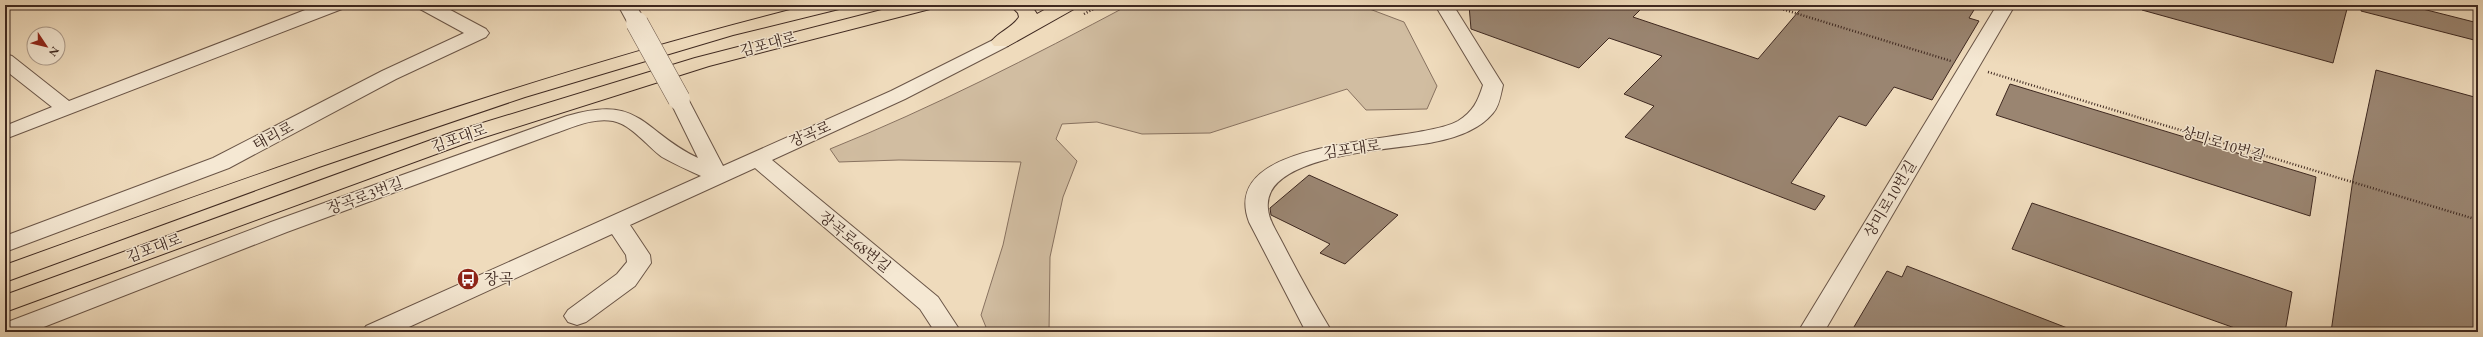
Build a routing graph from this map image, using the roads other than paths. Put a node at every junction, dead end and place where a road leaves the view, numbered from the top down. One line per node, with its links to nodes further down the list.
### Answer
1 (335, 5): 14 (street)
2 (427, 5): 18 (street, 태리로)
3 (627, 5): 17 (street, bridge)
4 (780, 5): 11 (main road)
5 (832, 5): 11 (main road, 김포대로)
6 (923, 5): 23 (main road, 김포대로)
7 (1019, 5): 12 (main road)
8 (1067, 5): 12 (main road)
9 (1444, 5): 28 (street, 김포대로)
10 (2006, 5): 29 (street, 상미로10번길)
11 (720, 33): 19 (main road, 김포대로)
12 (1001, 42): 16 (street, 장곡로)
13 (5, 60): 14 (street)
14 (67, 109): 15 (street)
15 (5, 133)
16 (756, 158): 17 (street, 장곡로); 27 (street, 장곡로68번길)
17 (717, 175): 20 (street, 장곡로); 25 (street, 장곡로3번길)
18 (159, 188): 19 (street); 21 (street, 태리로)
19 (180, 210): 22 (main road, 김포대로)
20 (617, 223): 24 (street); 26 (street, 장곡로)
21 (9, 241)
22 (5, 274)
23 (5, 304)
24 (576, 316)
25 (6, 332)
26 (375, 332)
27 (948, 332)
28 (1319, 332)
29 (1811, 332)

